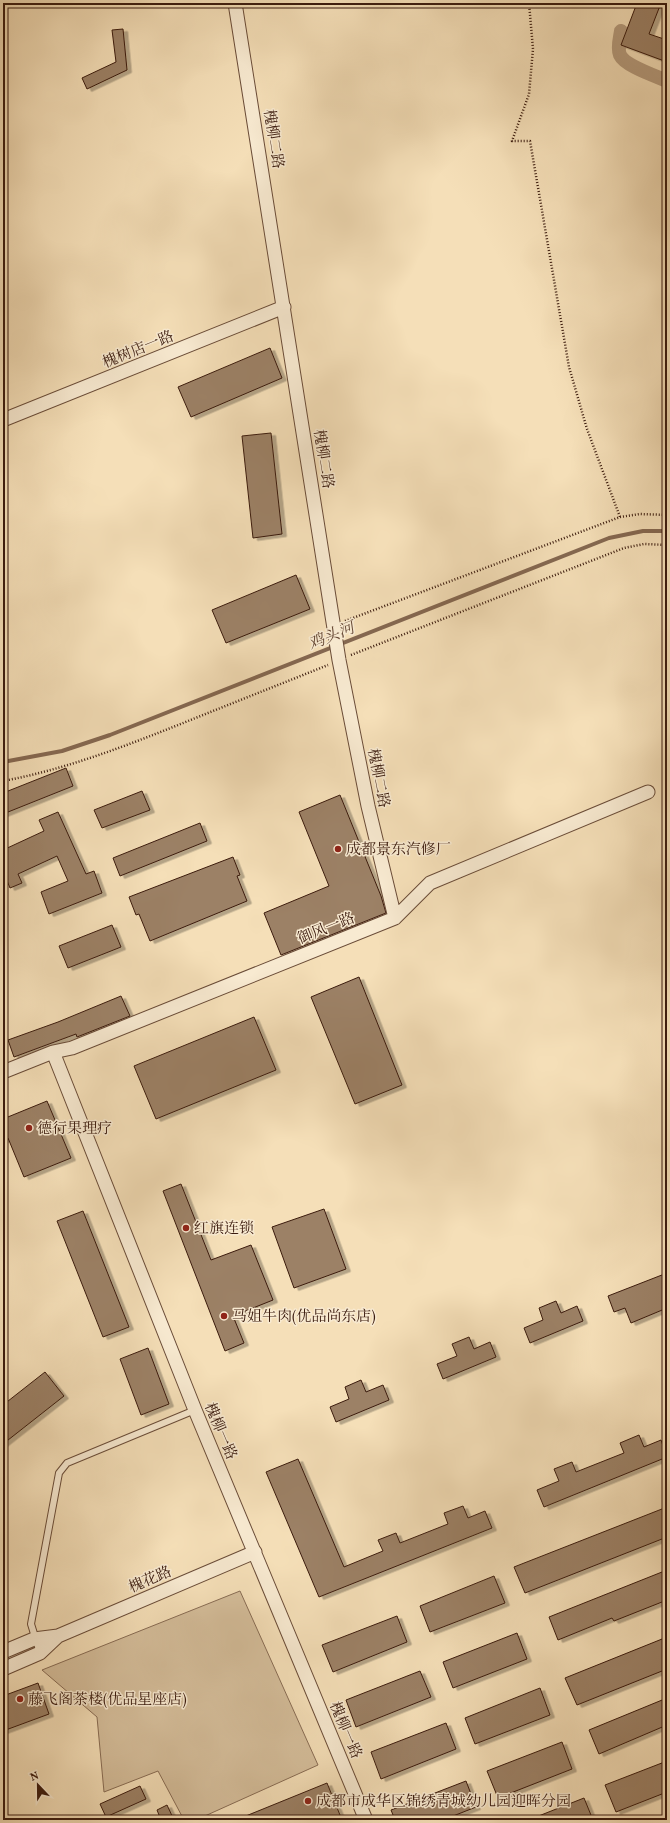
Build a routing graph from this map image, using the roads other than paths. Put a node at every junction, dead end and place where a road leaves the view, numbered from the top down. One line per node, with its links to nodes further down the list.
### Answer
1 (236, 3): 2 (street, 槐柳二路)
2 (284, 307): 3 (street, 槐树店一路); 5 (street, 槐柳二路)
3 (3, 420)
4 (648, 792): 5 (street, 御风一路)
5 (395, 918): 6 (street, 御风一路)
6 (53, 1052): 7 (street, 御风一路); 8 (street, 槐柳一路)
7 (3, 1072)
8 (196, 1410): 9 (street, 槐柳一路); 11 (lane)
9 (255, 1552): 10 (street, 槐花路); 15 (street, 槐柳一路)
10 (58, 1636): 11 (street, 槐花路); 13 (street, 槐花路)
11 (34, 1639): 12 (street, 槐花路); 13 (lane)
12 (3, 1652)
13 (40, 1654): 14 (street, 槐花路)
14 (3, 1669)
15 (366, 1820)

